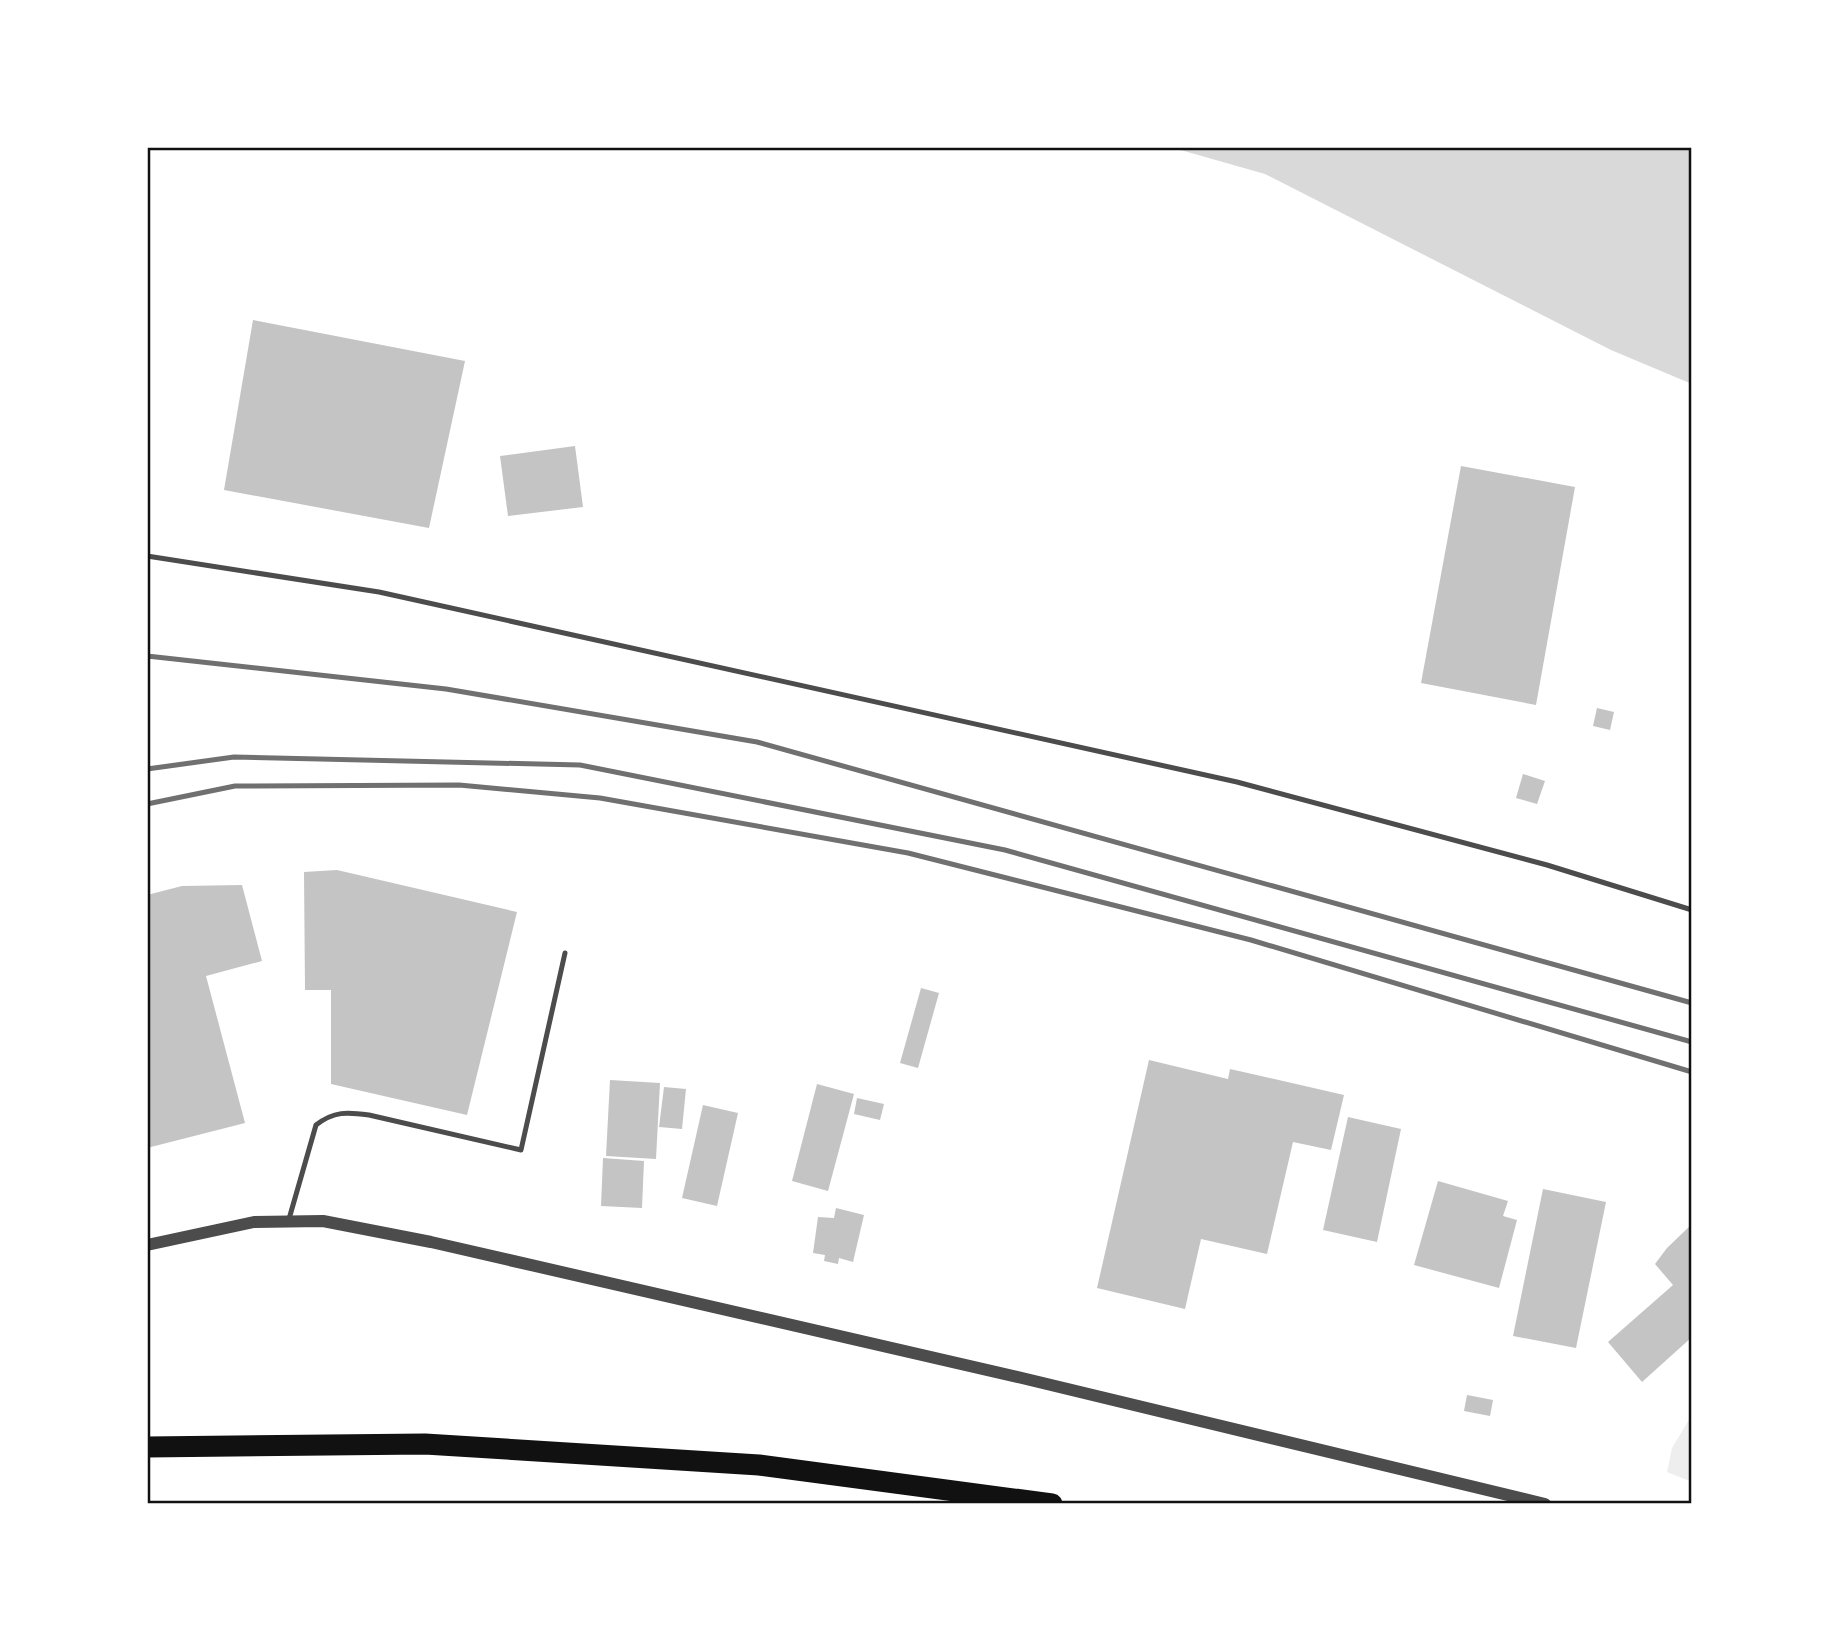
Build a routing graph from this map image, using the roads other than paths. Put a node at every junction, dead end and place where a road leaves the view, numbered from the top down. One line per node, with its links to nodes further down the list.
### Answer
1 (147, 555): 2 (lane)
2 (1692, 910)
3 (565, 953): 4 (lane)
4 (289, 1219): 5 (street); 8 (street)
5 (147, 1245)
6 (147, 1447): 7 (highway)
7 (1052, 1504)
8 (1545, 1504)

